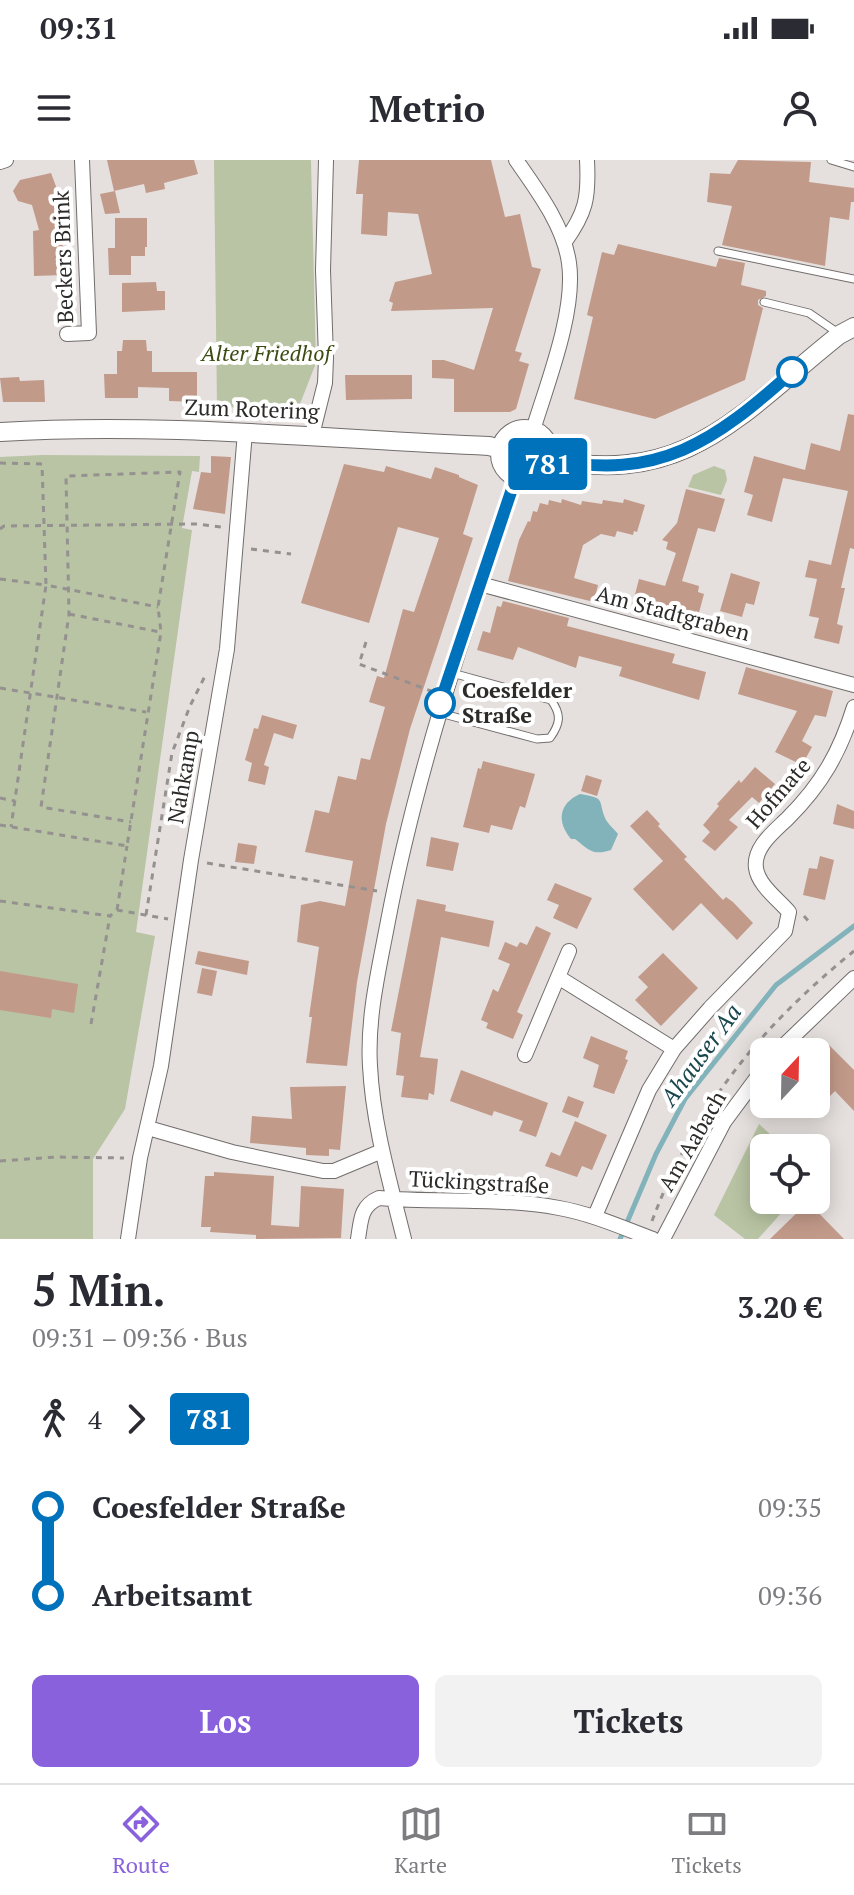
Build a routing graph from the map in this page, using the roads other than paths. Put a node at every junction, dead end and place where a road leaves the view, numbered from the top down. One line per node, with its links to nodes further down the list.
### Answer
1 (6, 160): 7 (street)
2 (82, 160): 14 (street, Beckers Brink)
3 (326, 160): 18 (street)
4 (516, 160): 9 (street)
5 (587, 160): 9 (street)
6 (831, 160): 8 (lane)
7 (0, 162)
8 (854, 167)
9 (564, 243): 15 (street)
10 (718, 251): 11 (lane)
11 (854, 279)
12 (764, 302): 13 (lane)
13 (847, 331): 20 (street)
14 (67, 334)
15 (533, 430): 19 (street); 20 (street)
16 (0, 432): 17 (street, Zum Rotering)
17 (245, 432): 18 (street, Zum Rotering); 34 (street, Nahkamp)
18 (312, 435): 19 (street, Zum Rotering)
19 (501, 449): 21 (street)
20 (550, 459): 21 (street)
21 (516, 477): 22 (street)
22 (480, 584): 23 (street); 24 (street, Am Stadtgraben)
23 (451, 672): 26 (street); 26 (lane)
24 (854, 685)
25 (854, 707): 31 (street, Hofmate)
26 (438, 712): 35 (street)
27 (569, 951): 28 (street)
28 (558, 977): 31 (street); 32 (street)
29 (854, 978): 30 (street)
30 (792, 1038)
31 (674, 1049): 37 (street, Hofmate)
32 (525, 1055)
33 (750, 1087): 42 (street, Am Aabach)
34 (148, 1128): 35 (street); 39 (street, Nahkamp)
35 (382, 1151): 36 (street)
36 (394, 1199): 37 (street, Tückingstraße); 40 (street); 41 (street)
37 (602, 1219): 38 (street, Tückingstraße)
38 (647, 1237)
39 (128, 1239)
40 (358, 1239)
41 (404, 1239)
42 (663, 1239)

